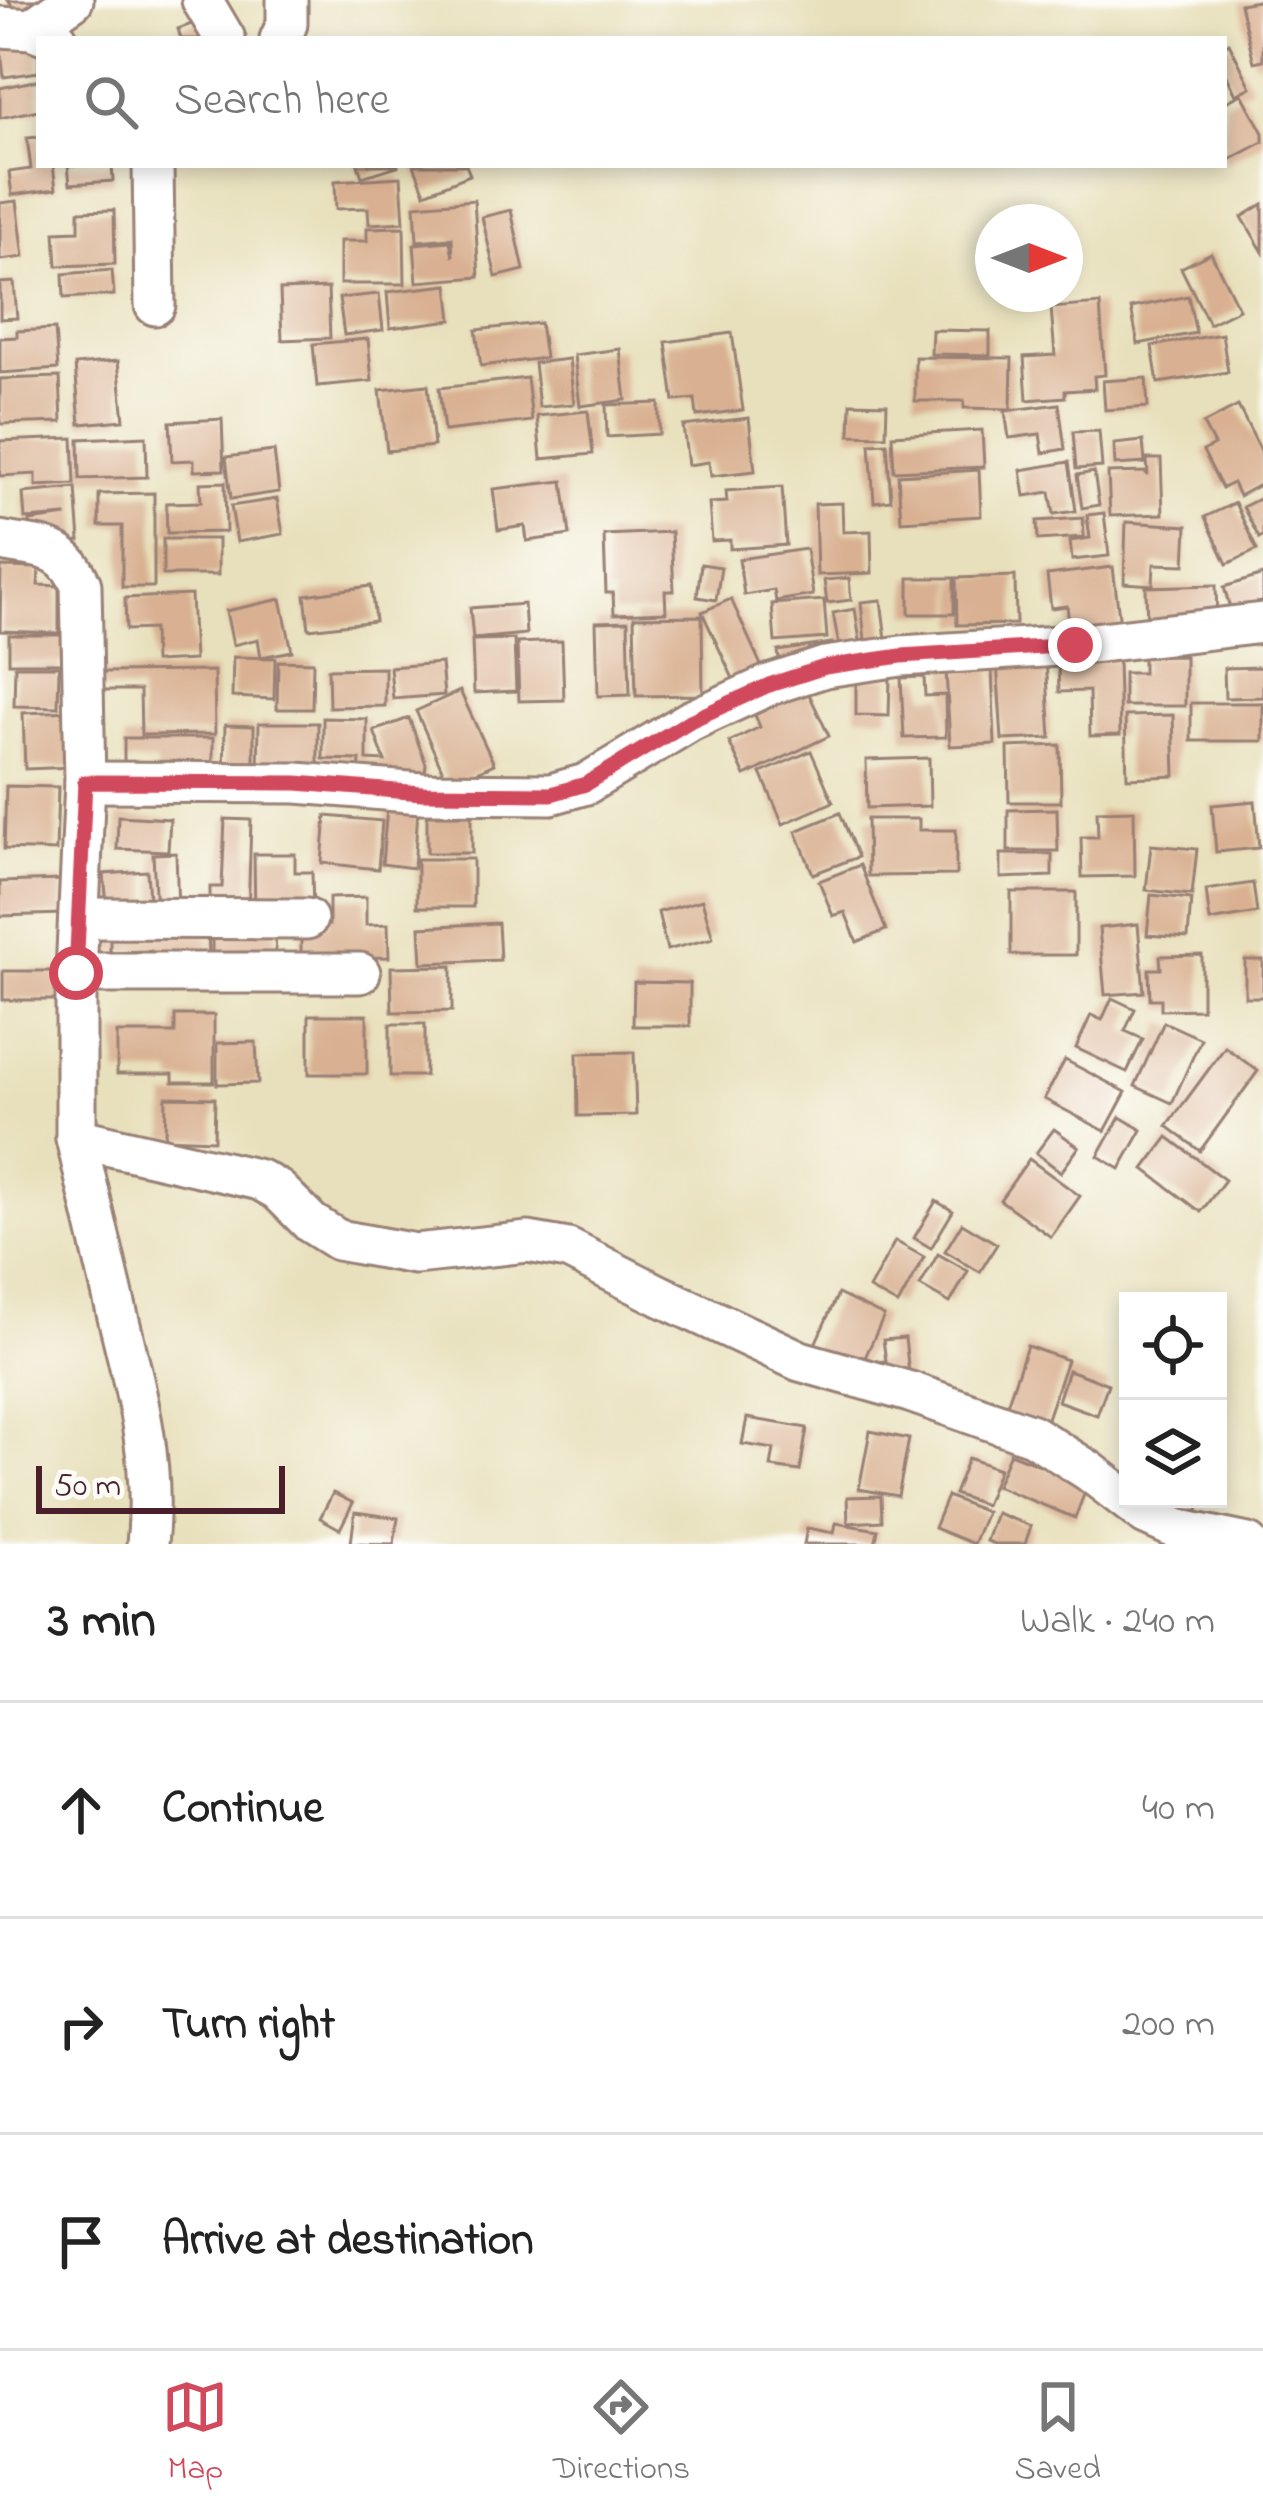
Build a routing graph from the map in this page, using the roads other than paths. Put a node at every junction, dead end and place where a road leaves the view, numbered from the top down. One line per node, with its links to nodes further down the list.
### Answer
1 (73, 0): 4 (street)
2 (202, 0): 5 (street)
3 (287, 0): 6 (street)
4 (29, 31)
5 (222, 36)
6 (281, 36)
7 (153, 168): 8 (street)
8 (155, 305)
9 (0, 541): 11 (street)
10 (1263, 622): 11 (street)
11 (85, 782): 12 (street)
12 (79, 918): 13 (street); 14 (street)
13 (307, 919)
14 (76, 973): 15 (street); 16 (street)
15 (359, 974)
16 (76, 1138): 17 (street); 18 (street)
17 (147, 1544)
18 (1247, 1544)

